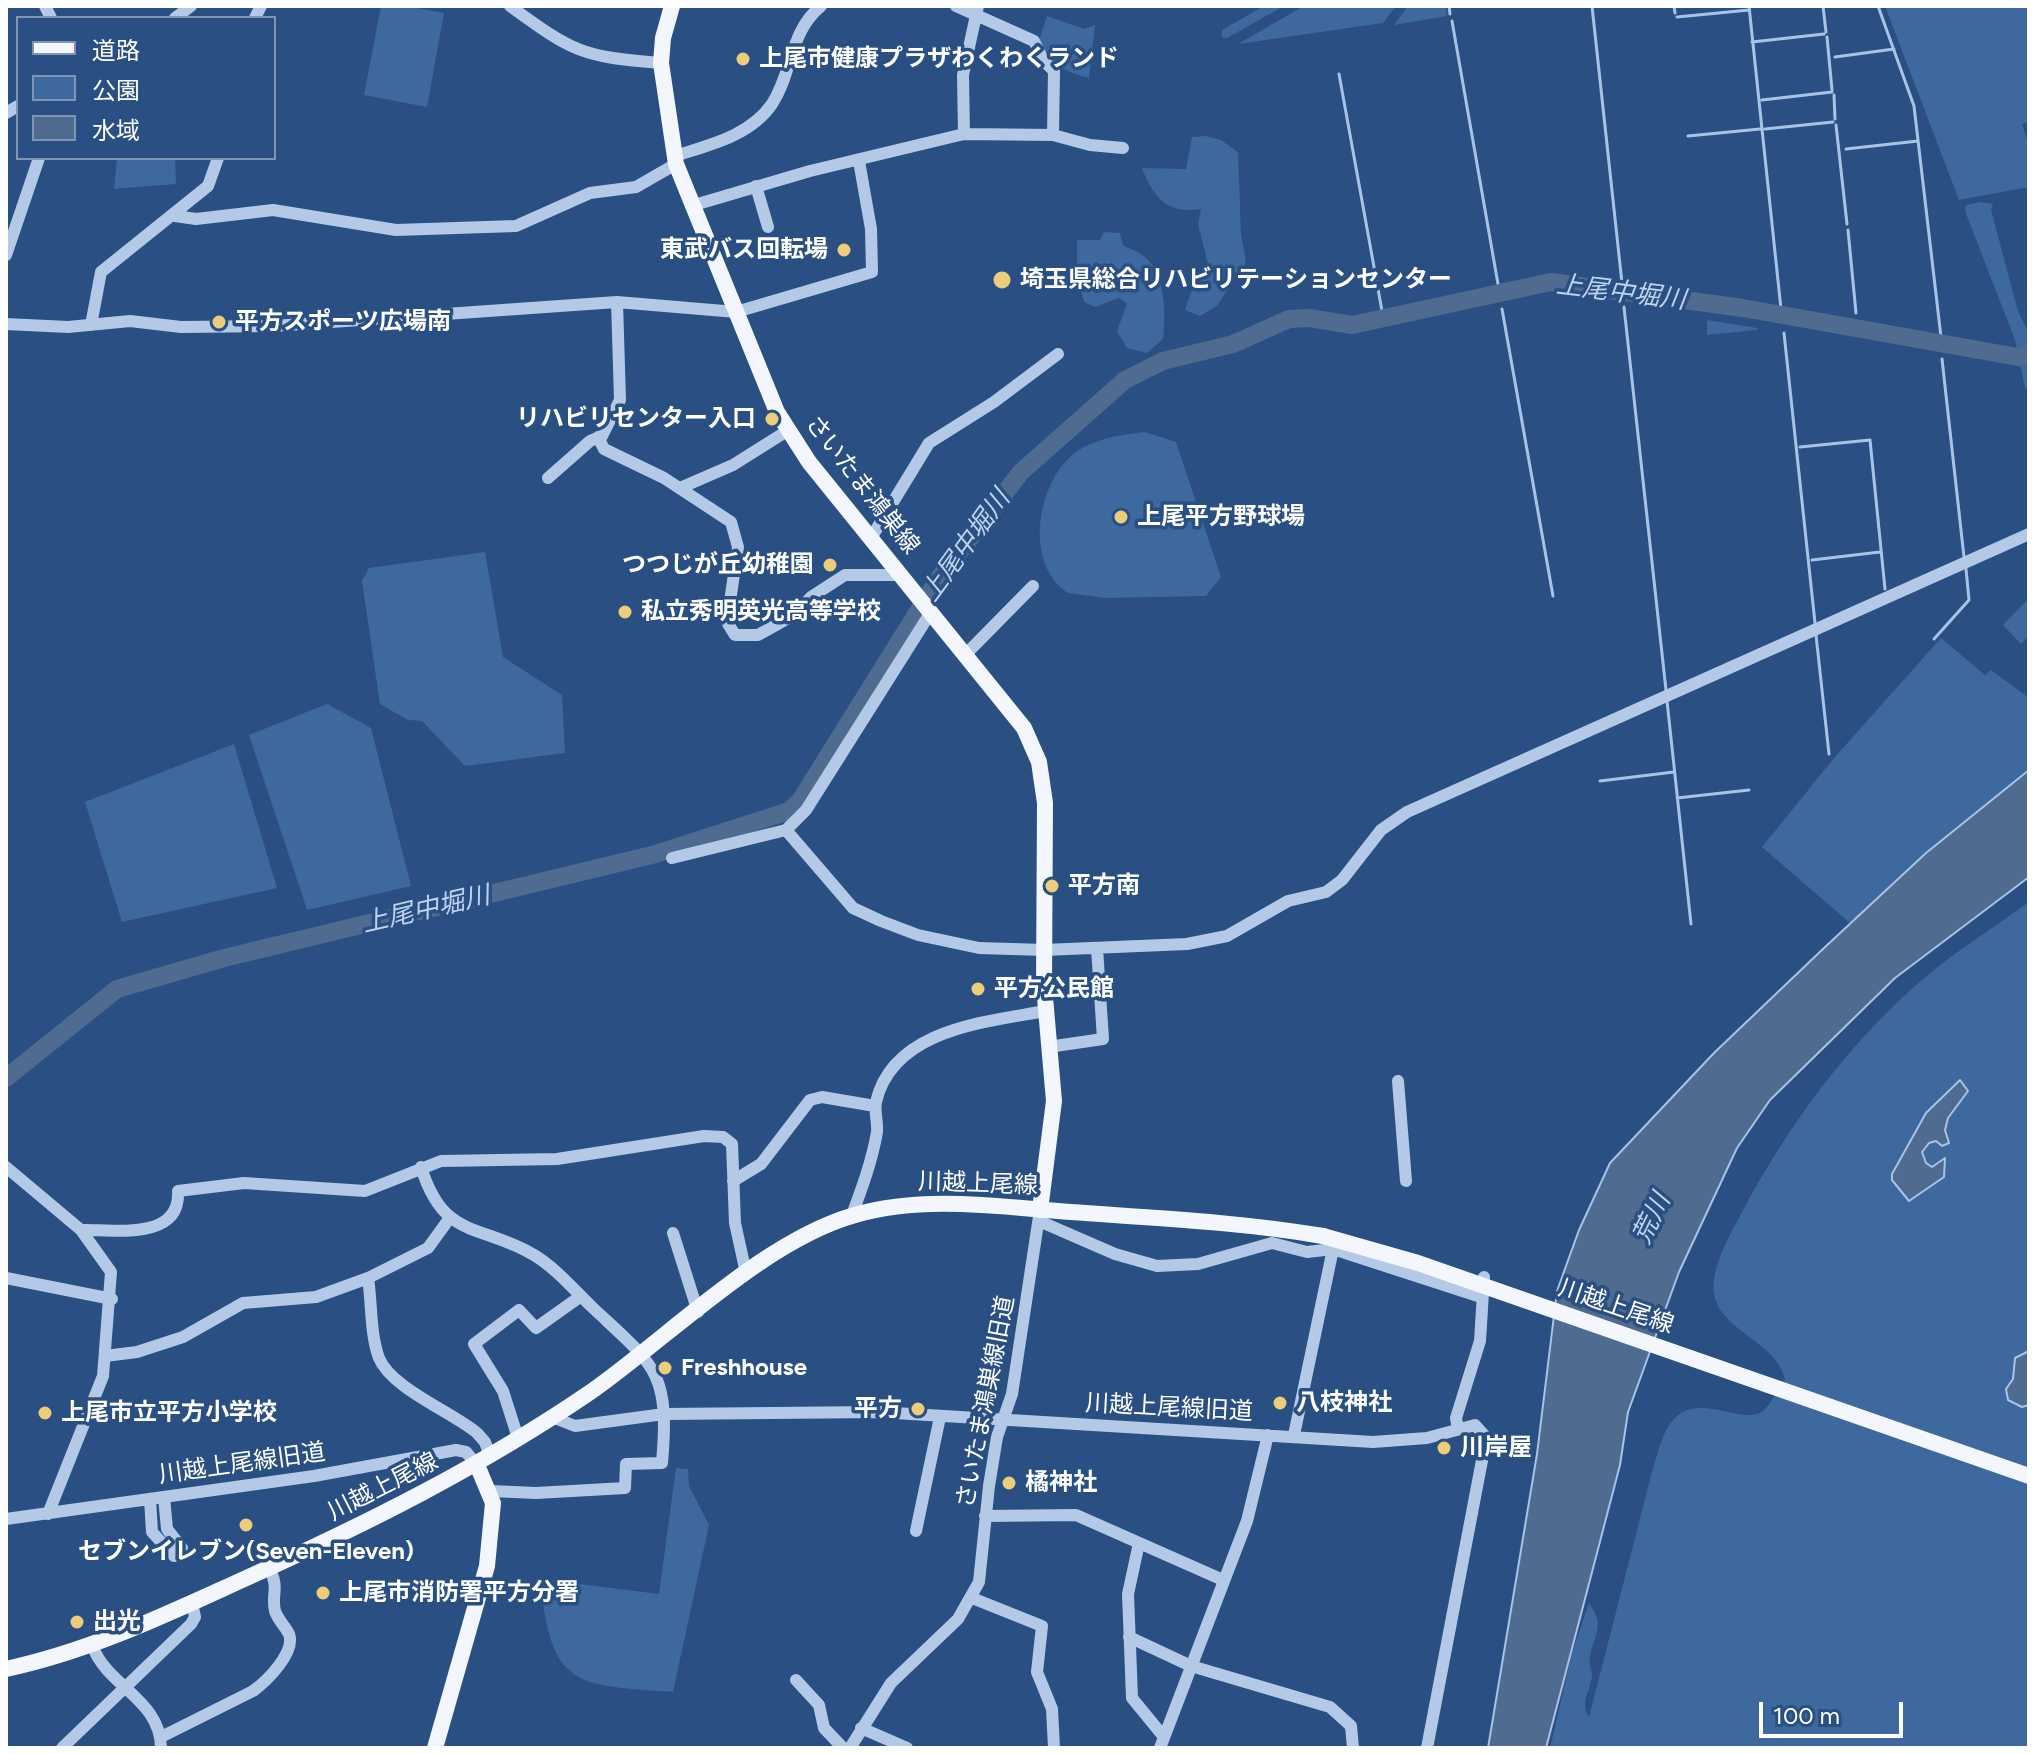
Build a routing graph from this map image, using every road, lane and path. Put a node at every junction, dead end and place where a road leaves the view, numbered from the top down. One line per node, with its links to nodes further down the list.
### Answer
1 (510, 6): 6 (street)
2 (672, 6): 6 (main road, さいたま鴻巣線)
3 (821, 6): 12 (street)
4 (956, 6): 5 (street)
5 (976, 10): 7 (street); 8 (street)
6 (661, 63): 12 (main road, さいたま鴻巣線)
7 (964, 134): 8 (street); 13 (street)
8 (1053, 135): 9 (street)
9 (1123, 148)
10 (38, 160): 18 (street)
11 (217, 160): 16 (street)
12 (676, 160): 15 (main road, さいたま鴻巣線); 16 (street)
13 (859, 161): 14 (street); 20 (street)
14 (756, 186): 15 (street); 17 (street)
15 (691, 206): 20 (main road, さいたま鴻巣線)
16 (175, 216): 22 (street)
17 (768, 227)
18 (6, 255)
19 (617, 302): 20 (street); 22 (street); 25 (street)
20 (736, 312): 24 (main road, さいたま鴻巣線)
21 (6, 324): 22 (street)
22 (91, 325)
23 (1058, 354): 29 (street)
24 (787, 431): 27 (street); 29 (main road, さいたま鴻巣線)
25 (598, 437): 26 (street); 27 (street)
26 (548, 478)
27 (680, 488): 30 (street)
28 (2029, 534): 36 (street)
29 (871, 538): 30 (main road, さいたま鴻巣線)
30 (902, 575): 32 (main road, さいたま鴻巣線)
31 (1033, 586): 33 (street)
32 (926, 606): 33 (main road, さいたま鴻巣線); 34 (street)
33 (965, 655): 37 (main road, さいたま鴻巣線)
34 (786, 830): 35 (street); 37 (street)
35 (672, 858)
36 (1097, 948): 37 (street); 39 (street)
37 (1044, 950): 38 (main road, さいたま鴻巣線)
38 (1045, 1011): 39 (main road, さいたま鴻巣線); 41 (street)
39 (1048, 1047): 47 (main road, さいたま鴻巣線)
40 (1398, 1081): 45 (street)
41 (875, 1106): 44 (street); 46 (street)
42 (6, 1167): 49 (street)
43 (421, 1167): 44 (street); 48 (street); 49 (street)
44 (733, 1181): 52 (street)
45 (1406, 1181)
46 (852, 1215): 47 (main road, 川越上尾線); 52 (main road, 川越上尾線)
47 (1040, 1216): 51 (main road, 川越上尾線); 51 (street); 65 (street, さいたま鴻巣線旧道)
48 (449, 1219): 55 (street); 56 (street)
49 (81, 1230): 58 (street)
50 (673, 1233): 59 (street)
51 (1328, 1243): 57 (street); 68 (street); 71 (main road, 川越上尾線, bridge)
52 (746, 1273): 59 (main road, 川越上尾線)
53 (1484, 1277): 57 (street)
54 (6, 1278): 58 (street)
55 (368, 1278): 61 (street); 70 (street)
56 (581, 1296): 60 (street); 69 (street)
57 (1481, 1297): 66 (street)
58 (112, 1299): 61 (street)
59 (698, 1312): 60 (main road, 川越上尾線)
60 (644, 1354): 62 (street); 63 (main road, 川越上尾線)
61 (105, 1356): 75 (street)
62 (664, 1414): 63 (street); 64 (street, 川越上尾線旧道); 72 (street)
63 (552, 1417): 69 (main road, 川越上尾線)
64 (940, 1417): 65 (street, 川越上尾線旧道); 78 (street)
65 (1002, 1422): 67 (street, 川越上尾線旧道); 76 (street, さいたま鴻巣線旧道)
66 (1458, 1429): 68 (street, 川越上尾線旧道); 100 (street, 川越上尾線旧道)
67 (1268, 1435): 68 (street, 川越上尾線旧道); 81 (street)
68 (1294, 1435)
69 (518, 1438): 70 (main road, 川越上尾線)
70 (484, 1461): 72 (main road); 73 (street, 川越上尾線旧道); 80 (main road, 川越上尾線)
71 (2029, 1476)
72 (491, 1491): 94 (main road)
73 (164, 1497): 74 (street, 川越上尾線旧道); 74 (street)
74 (150, 1499): 75 (street, 川越上尾線旧道)
75 (48, 1514): 77 (street, 川越上尾線旧道)
76 (985, 1516): 79 (street); 82 (street, さいたま鴻巣線旧道)
77 (6, 1519)
78 (916, 1531)
79 (1139, 1543): 81 (street); 84 (street)
80 (269, 1568): 83 (main road, 川越上尾線); 92 (street)
81 (1223, 1580): 86 (street)
82 (972, 1598): 90 (street, さいたま鴻巣線旧道); 98 (street)
83 (192, 1603): 85 (main road, 川越上尾線); 89 (street)
84 (1129, 1637): 86 (street); 91 (street)
85 (93, 1647): 87 (main road, 川越上尾線); 89 (street)
86 (1191, 1666): 91 (street); 99 (street)
87 (6, 1669)
88 (796, 1680): 95 (street)
89 (128, 1688): 92 (street); 93 (street)
90 (861, 1728): 96 (street, さいたま鴻巣線旧道); 97 (street)
91 (1162, 1742)
92 (161, 1743)
93 (62, 1748)
94 (435, 1748)
95 (843, 1748)
96 (850, 1748)
97 (907, 1748)
98 (1054, 1748)
99 (1353, 1748)
100 (1427, 1748)

